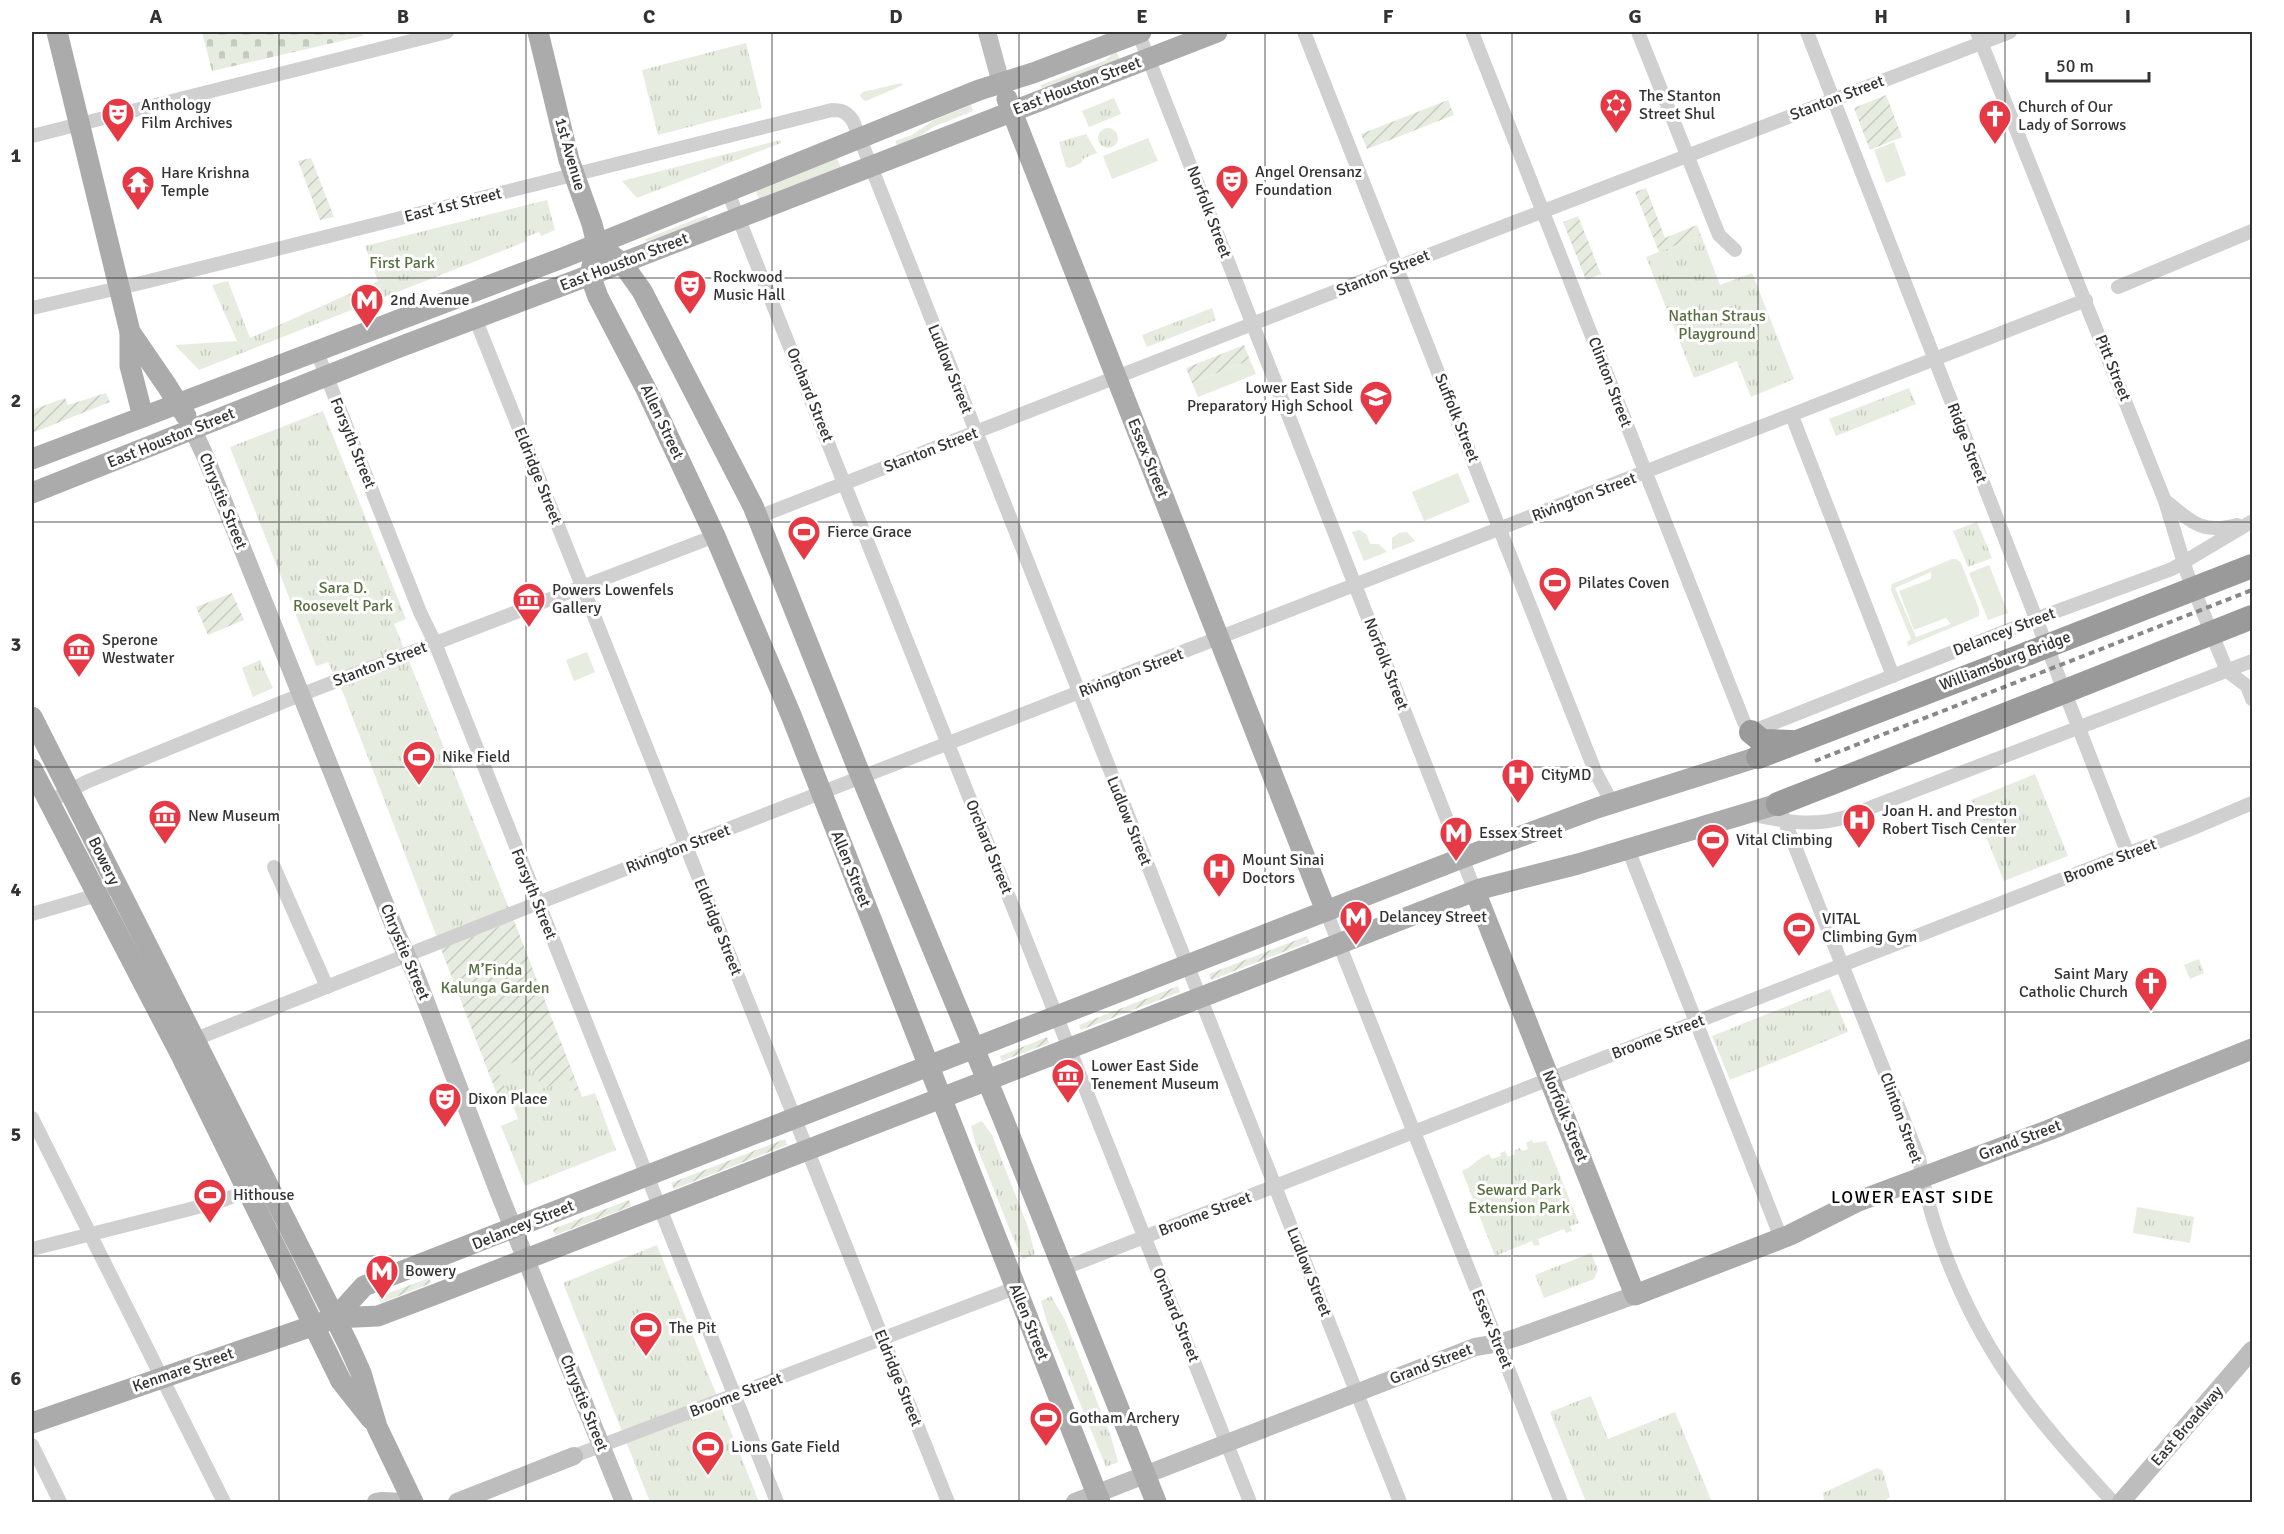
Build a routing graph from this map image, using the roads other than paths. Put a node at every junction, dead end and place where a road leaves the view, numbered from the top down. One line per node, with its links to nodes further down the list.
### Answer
1 (57, 32): 17 (main road)
2 (447, 32): 17 (street)
3 (538, 32): 22 (main road, 1st Avenue)
4 (987, 32): 14 (main road)
5 (1140, 32): 13 (street, Norfolk Street); 14 (main road, East Houston Street)
6 (1217, 32): 13 (main road, East Houston Street)
7 (1304, 32): 30 (street, Suffolk Street)
8 (1472, 32): 24 (street, Clinton Street)
9 (1638, 32): 20 (street)
10 (1807, 32): 15 (street, Ridge Street)
11 (2010, 32): 12 (street, Stanton Street)
12 (1979, 37): 15 (street, Stanton Street); 34 (street, Pitt Street)
13 (1149, 58): 16 (main road, East Houston Street); 37 (street, Norfolk Street)
14 (1002, 83): 16 (main road, Essex Street); 19 (main road, East Houston Street)
15 (1833, 99): 20 (street, Stanton Street); 40 (street, Ridge Street)
16 (1012, 111): 21 (main road, East Houston Street); 42 (main road, Essex Street)
17 (80, 124): 18 (street); 33 (main road)
18 (32, 136)
19 (859, 138): 21 (street, Ludlow Street); 22 (street, East 1st Street); 23 (main road, East Houston Street)
20 (1686, 156): 24 (street, Stanton Street); 28 (street)
21 (870, 167): 25 (main road, East Houston Street); 47 (street, Ludlow Street)
22 (574, 175): 27 (main road, 1st Avenue); 33 (street, East 1st Street)
23 (728, 192): 25 (street, Orchard Street); 27 (main road, East Houston Street)
24 (1544, 211): 30 (street, Stanton Street); 49 (street, Clinton Street)
25 (738, 218): 29 (main road, East Houston Street); 50 (street, Orchard Street)
26 (2253, 231): 32 (street)
27 (597, 244): 29 (main road); 31 (main road); 39 (main road, East Houston Street)
28 (1735, 250)
29 (622, 263): 31 (main road, East Houston Street); 53 (main road)
30 (1398, 268): 37 (street, Stanton Street); 55 (street, Suffolk Street)
31 (590, 275): 36 (main road, East Houston Street); 56 (main road, Allen Street)
32 (2118, 287)
33 (118, 288): 35 (street, East 1st Street); 38 (main road)
34 (2086, 300): 40 (street, Rivington Street); 52 (street, Pitt Street)
35 (32, 308)
36 (475, 318): 41 (main road, East Houston Street); 59 (street, Eldridge Street)
37 (1252, 324): 42 (street, Stanton Street); 60 (street, Norfolk Street)
38 (130, 332): 43 (main road); 45 (main road)
39 (317, 352): 41 (street, Forsyth Street); 43 (main road, East Houston Street)
40 (1935, 360): 44 (street, Rivington Street); 62 (street, Ridge Street)
41 (327, 376): 46 (main road, East Houston Street); 64 (street, Forsyth Street)
42 (1116, 378): 47 (street, Stanton Street); 63 (main road, Essex Street)
43 (179, 404): 45 (main road, East Houston Street); 46 (main road, Chrystie Street)
44 (1792, 416): 49 (street, Rivington Street); 67 (street)
45 (143, 417): 48 (main road, East Houston Street)
46 (193, 430): 51 (main road, East Houston Street); 69 (main road, Chrystie Street)
47 (975, 432): 50 (street, Stanton Street); 68 (street, Ludlow Street)
48 (32, 459)
49 (1646, 473): 55 (street, Rivington Street); 73 (street, Clinton Street)
50 (845, 483): 53 (street, Stanton Street); 75 (street, Orchard Street)
51 (32, 493)
52 (2165, 501): 54 (street, Delancey Street); 57 (street, Pitt Street)
53 (758, 517): 78 (main road)
54 (2252, 522): 57 (street, Delancey Street)
55 (1501, 529): 60 (street, Rivington Street); 82 (street, Suffolk Street)
56 (715, 536): 59 (street, Stanton Street); 80 (main road, Allen Street)
57 (2184, 563): 62 (street, Delancey Street); 66 (street, Pitt Street)
58 (2253, 566): 74 (highway, Williamsburg Bridge, bridge)
59 (582, 586): 64 (street, Stanton Street); 85 (street, Eldridge Street)
60 (1356, 586): 63 (street, Rivington Street); 88 (street, Norfolk Street)
61 (2253, 617): 84 (highway, bridge)
62 (2036, 620): 67 (street, Delancey Street); 72 (street, Ridge Street)
63 (1219, 639): 68 (street, Rivington Street); 93 (main road, Essex Street)
64 (435, 643): 69 (street, Stanton Street); 92 (street, Forsyth Street)
65 (2253, 661): 66 (street, Delancey Street)
66 (2227, 671): 70 (street, Pitt Street); 72 (street, Delancey Street)
67 (1893, 676): 73 (street, Delancey Street)
68 (1078, 694): 75 (street, Rivington Street); 97 (street, Ludlow Street)
69 (300, 695): 79 (street, Stanton Street); 96 (main road, Chrystie Street)
70 (2253, 699)
71 (32, 717): 79 (main road, Bowery)
72 (2079, 728): 84 (street, Delancey Street); 87 (street, Ridge Street)
73 (1751, 732): 74 (highway)
74 (1797, 741): 76 (highway, Williamsburg Bridge)
75 (949, 744): 78 (street, Rivington Street); 101 (street, Orchard Street)
76 (1758, 757): 82 (main road, Delancey Street)
77 (32, 769): 81 (main road, Bowery)
78 (862, 778): 80 (street, Rivington Street); 104 (main road)
79 (69, 791): 81 (street, Stanton Street); 91 (main road, Bowery)
80 (821, 794): 85 (street, Rivington Street); 108 (main road, Allen Street)
81 (49, 802): 91 (main road, Bowery)
82 (1612, 803): 88 (main road, Delancey Street)
83 (2253, 803): 87 (street, Broome Street)
84 (1782, 813): 86 (main road, Delancey Street); 98 (street, Clinton Street)
85 (686, 846): 92 (street, Rivington Street); 113 (street, Eldridge Street)
86 (1628, 849): 90 (main road, Delancey Street); 102 (street)
87 (2128, 854): 98 (street, Broome Street)
88 (1462, 858): 90 (street, Norfolk Street); 93 (main road, Delancey Street)
89 (274, 867): 99 (street)
90 (1475, 891): 95 (main road, Delancey Street); 109 (main road, Norfolk Street)
91 (108, 892): 94 (street); 103 (main road, Bowery)
92 (538, 903): 96 (street, Rivington Street); 116 (street, Forsyth Street)
93 (1326, 911): 95 (street, Essex Street); 97 (main road, Delancey Street)
94 (32, 914)
95 (1339, 944): 100 (main road, Delancey Street); 114 (street, Essex Street)
96 (407, 956): 99 (street, Rivington Street); 122 (main road, Chrystie Street)
97 (1186, 966): 100 (street, Ludlow Street); 101 (main road, Delancey Street)
98 (1842, 966): 102 (street, Broome Street); 118 (street, Clinton Street)
99 (327, 987): 103 (street, Rivington Street)
100 (1199, 999): 106 (main road, Delancey Street); 119 (street, Ludlow Street)
101 (1056, 1016): 104 (main road, Delancey Street); 106 (street, Orchard Street)
102 (1696, 1023): 109 (street, Broome Street); 124 (street)
103 (185, 1043): 117 (main road, Bowery); 120 (main road, Bowery)
104 (974, 1049): 108 (main road, Delancey Street); 110 (main road)
105 (2253, 1049): 118 (main road, Grand Street)
106 (1069, 1050): 110 (main road, Delancey Street); 125 (street, Orchard Street)
107 (2253, 1062): 118 (main road, Grand Street)
108 (930, 1066): 111 (main road, Allen Street); 113 (main road, Delancey Street)
109 (1550, 1079): 114 (street, Broome Street); 130 (main road, Norfolk Street)
110 (987, 1081): 111 (main road, Delancey Street); 128 (main road)
111 (943, 1098): 115 (main road, Delancey Street); 129 (main road, Allen Street)
112 (32, 1118): 123 (street)
113 (794, 1118): 115 (street, Eldridge Street); 116 (main road, Delancey Street)
114 (1414, 1132): 119 (street, Broome Street); 134 (street, Essex Street)
115 (807, 1151): 121 (main road, Delancey Street); 133 (street, Eldridge Street)
116 (647, 1176): 121 (street, Forsyth Street); 122 (main road, Delancey Street)
117 (267, 1182): 120 (street); 131 (main road, Bowery)
118 (1922, 1183): 124 (main road, Grand Street); 161 (street, Clinton Street)
119 (1275, 1186): 125 (street, Broome Street); 137 (street, Ludlow Street)
120 (247, 1192): 123 (street); 132 (main road, Bowery)
121 (660, 1208): 127 (main road, Delancey Street); 138 (street, Forsyth Street)
122 (514, 1228): 127 (main road, Chrystie Street); 131 (main road, Delancey Street)
123 (89, 1234): 126 (street); 136 (street)
124 (1785, 1236): 130 (main road, Grand Street)
125 (1144, 1237): 128 (street, Broome Street); 141 (street, Orchard Street)
126 (32, 1249)
127 (527, 1260): 131 (main road, Delancey Street); 143 (main road, Chrystie Street)
128 (1062, 1269): 145 (main road)
129 (1015, 1288): 133 (street, Broome Street); 146 (main road, Allen Street)
130 (1635, 1295): 134 (main road, Grand Street)
131 (335, 1318): 132 (main road, Kenmare Street); 140 (main road, Bowery)
132 (314, 1326): 136 (main road, Kenmare Street); 140 (main road, Bowery)
133 (882, 1339): 138 (street, Broome Street); 155 (street, Eldridge Street)
134 (1498, 1343): 137 (main road, Grand Street); 160 (street, Essex Street)
135 (2253, 1350): 162 (main road, East Broadway)
136 (162, 1378): 139 (main road, Kenmare Street); 148 (street)
137 (1357, 1393): 141 (main road, Grand Street); 159 (street, Ludlow Street)
138 (735, 1396): 143 (street, Broome Street); 154 (street, Forsyth Street)
139 (32, 1423)
140 (377, 1427): 151 (main road, Bowery)
141 (1226, 1443): 145 (main road, Grand Street); 158 (street, Orchard Street)
142 (32, 1445): 147 (street)
143 (602, 1448): 144 (street, Broome Street); 153 (main road, Chrystie Street)
144 (574, 1456): 152 (main road, Broome Street)
145 (1145, 1475): 146 (main road, Grand Street); 157 (main road)
146 (1099, 1498): 156 (main road, Grand Street)
147 (60, 1503)
148 (224, 1503)
149 (376, 1503): 150 (main road)
150 (402, 1503)
151 (413, 1503)
152 (457, 1503)
153 (624, 1503)
154 (777, 1503)
155 (948, 1503)
156 (1075, 1503)
157 (1156, 1503)
158 (1250, 1503)
159 (1400, 1503)
160 (1561, 1503)
161 (2113, 1503)
162 (2121, 1503)

